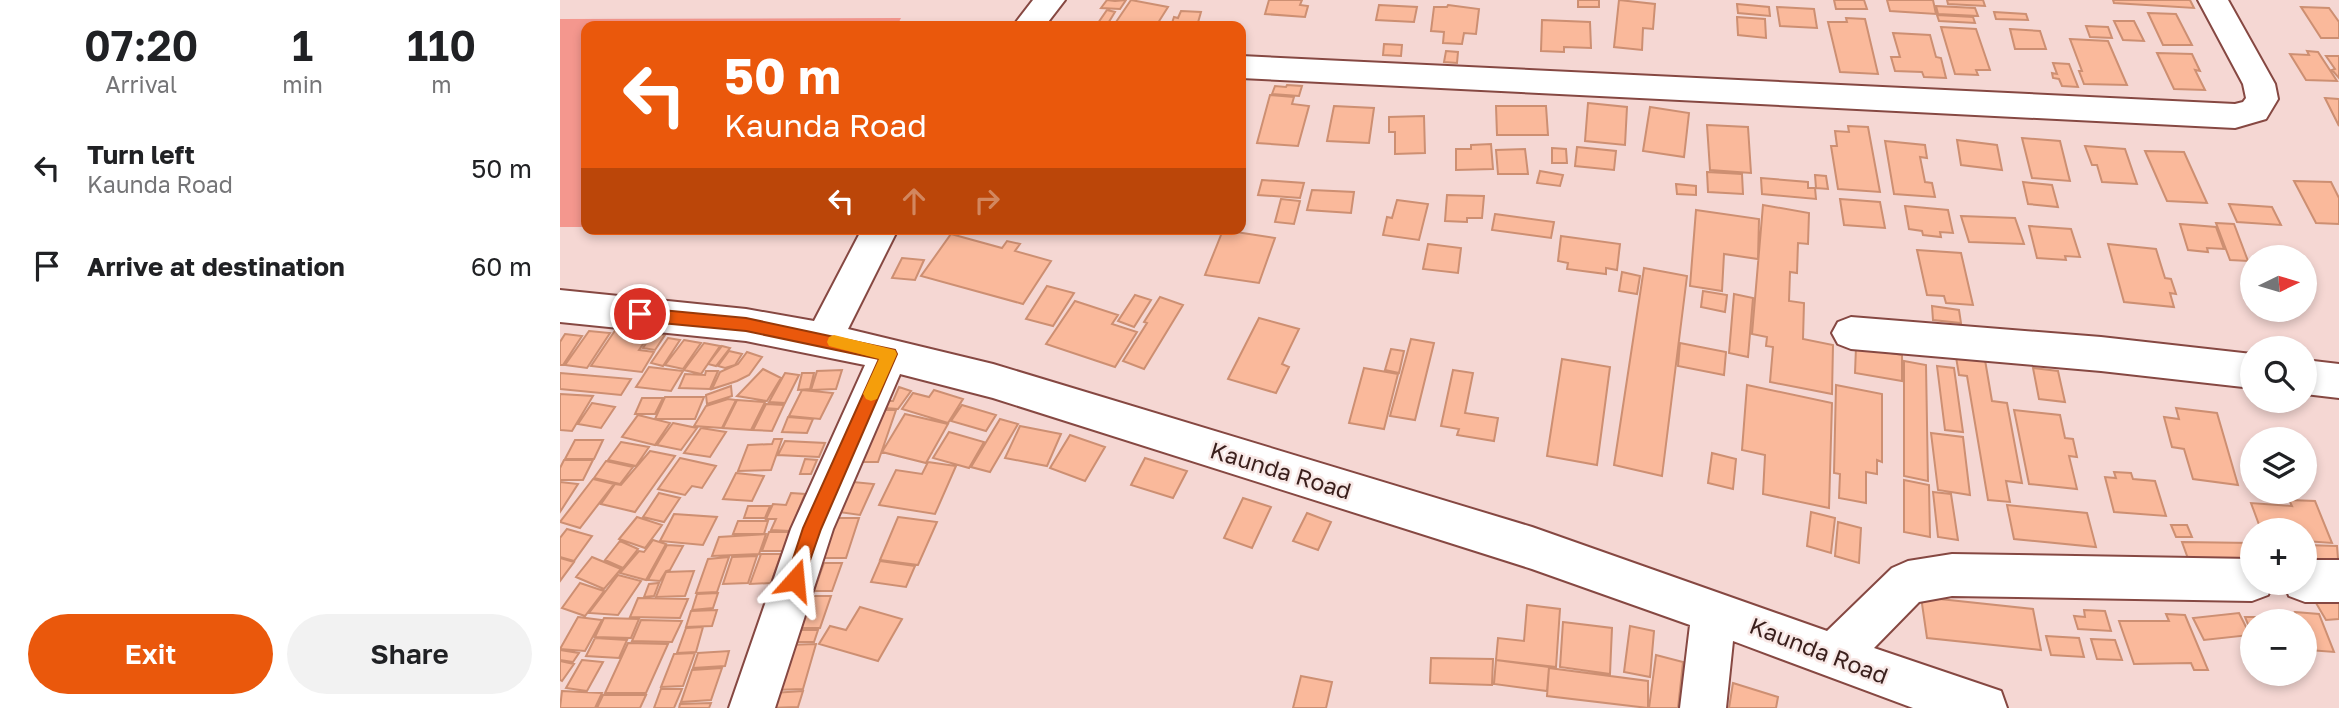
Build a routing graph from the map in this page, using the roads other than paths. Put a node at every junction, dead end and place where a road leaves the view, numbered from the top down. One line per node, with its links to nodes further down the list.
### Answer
1 (2213, 0): 2 (street)
2 (1246, 67)
3 (877, 235): 6 (street)
4 (560, 306): 6 (street, Kaunda Road)
5 (1851, 333): 8 (street)
6 (824, 339): 7 (street, Kaunda Road)
7 (889, 354): 14 (street, Kaunda Road); 17 (street)
8 (2240, 370)
9 (2317, 378): 10 (street)
10 (2339, 381)
11 (2240, 580): 15 (street)
12 (2317, 580): 13 (street)
13 (2339, 581)
14 (1714, 611): 15 (street, Kaunda Road); 18 (street)
15 (1833, 657): 16 (street, Kaunda Road)
16 (1912, 694): 19 (street, Kaunda Road)
17 (752, 708)
18 (1703, 708)
19 (1984, 708)

